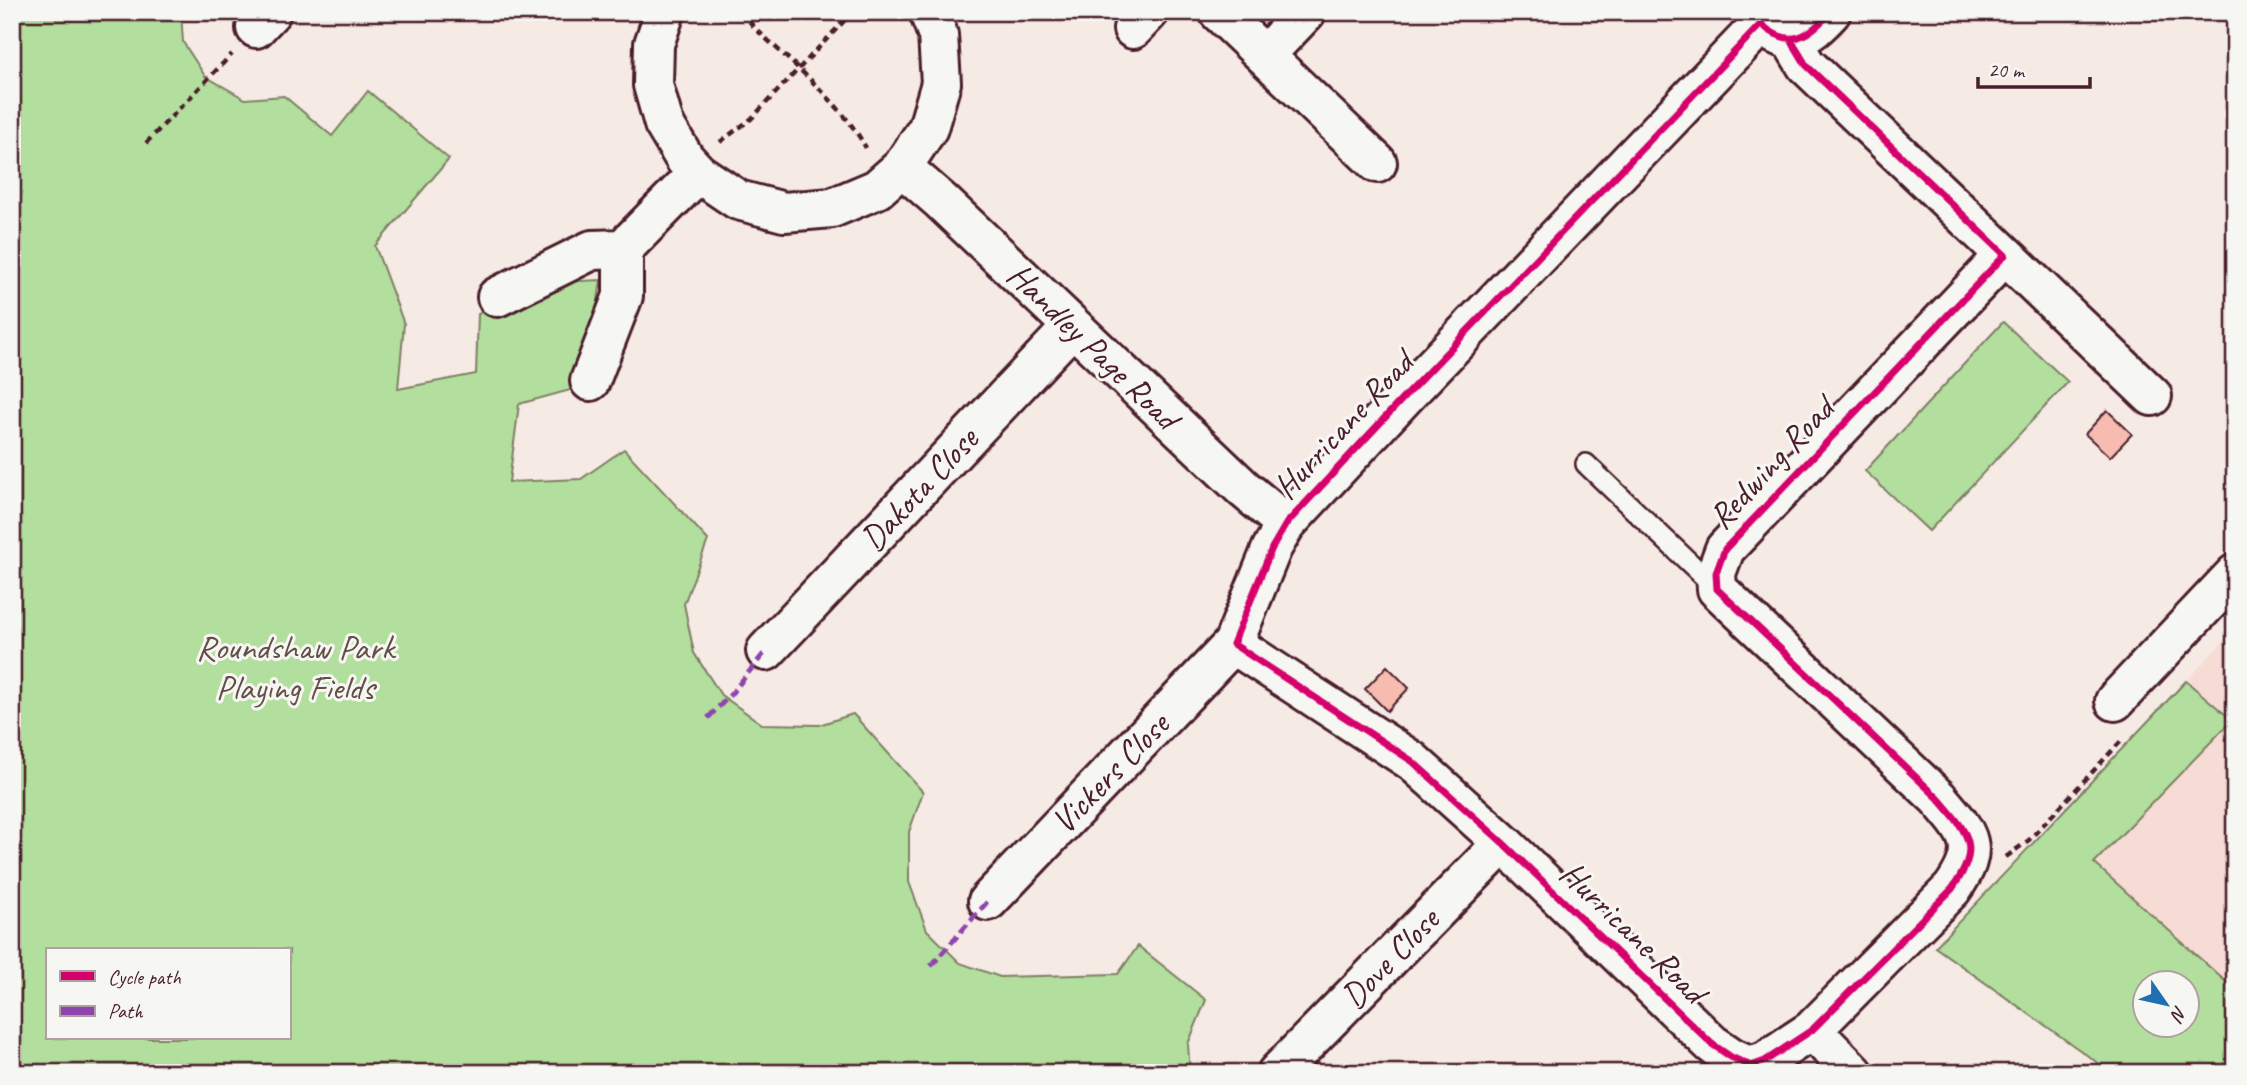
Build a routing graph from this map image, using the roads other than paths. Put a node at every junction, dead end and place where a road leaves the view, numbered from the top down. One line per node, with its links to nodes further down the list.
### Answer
1 (665, 12): 9 (street)
2 (929, 12): 10 (street)
3 (1219, 12): 7 (street)
4 (1306, 12): 7 (street)
5 (1831, 12): 6 (street, Hurricane Road)
6 (1767, 25): 12 (street); 18 (street, Hurricane Road)
7 (1265, 55): 8 (street)
8 (1377, 163)
9 (691, 166): 10 (street); 11 (street)
10 (889, 178): 14 (street, Handley Page Road)
11 (623, 249): 13 (street); 15 (street)
12 (2005, 254): 16 (street); 20 (street, Redwing Road)
13 (497, 297)
14 (1072, 327): 18 (street, Handley Page Road); 22 (street, Dakota Close)
15 (590, 381)
16 (2152, 396)
17 (1586, 464): 20 (lane)
18 (1286, 524): 21 (street, Hurricane Road)
19 (2235, 575): 23 (street)
20 (1717, 589): 26 (street)
21 (1233, 645): 24 (street, Hurricane Road); 25 (street, Vickers Close)
22 (766, 651)
23 (2115, 701)
24 (1503, 843): 27 (street, Hurricane Road); 28 (street, Dove Close)
25 (988, 901)
26 (1812, 1030): 27 (street); 29 (street)
27 (1747, 1069)
28 (1277, 1073)
29 (1854, 1073)

